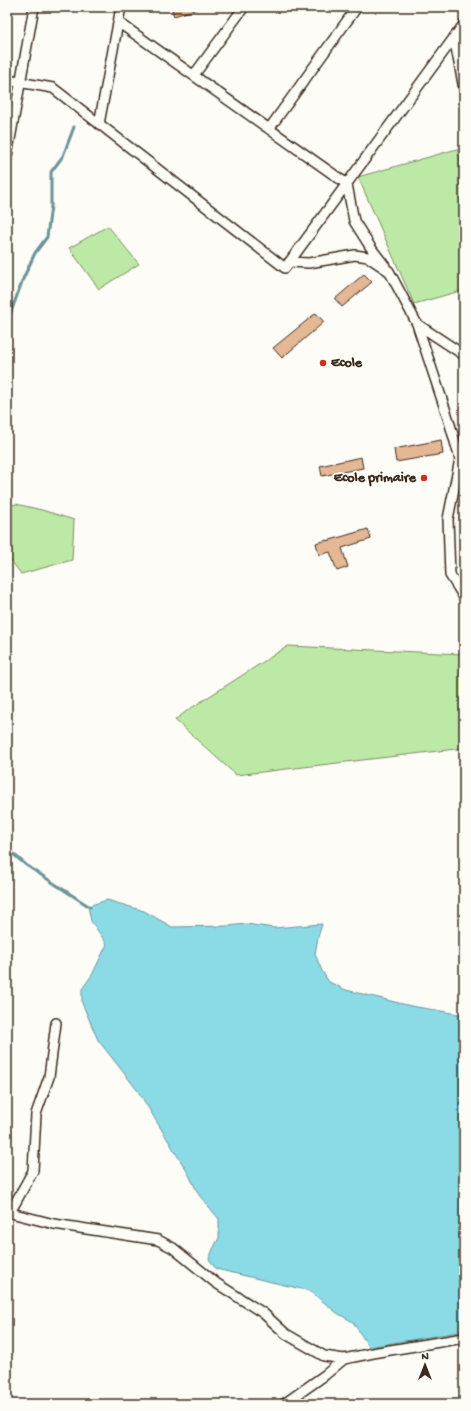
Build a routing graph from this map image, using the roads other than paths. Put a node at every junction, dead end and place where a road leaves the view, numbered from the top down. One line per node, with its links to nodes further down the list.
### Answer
1 (34, 7): 11 (street)
2 (121, 7): 5 (street)
3 (244, 7): 9 (street)
4 (357, 7): 14 (street)
5 (118, 22): 9 (street); 13 (street)
6 (464, 24): 7 (street)
7 (454, 37): 8 (street); 16 (street)
8 (462, 72): 12 (street)
9 (194, 75): 14 (street)
10 (7, 80): 11 (street)
11 (20, 82): 13 (street); 15 (street)
12 (464, 89)
13 (99, 124): 17 (street)
14 (269, 129): 16 (street)
15 (7, 156)
16 (347, 184): 17 (street); 18 (street)
17 (290, 262): 18 (street)
18 (389, 271): 19 (street)
19 (417, 324): 20 (street); 21 (street)
20 (464, 355)
21 (464, 597)
22 (56, 1023): 23 (street)
23 (7, 1212): 25 (street)
24 (464, 1338): 25 (street)
25 (344, 1359): 26 (street)
26 (284, 1404)

